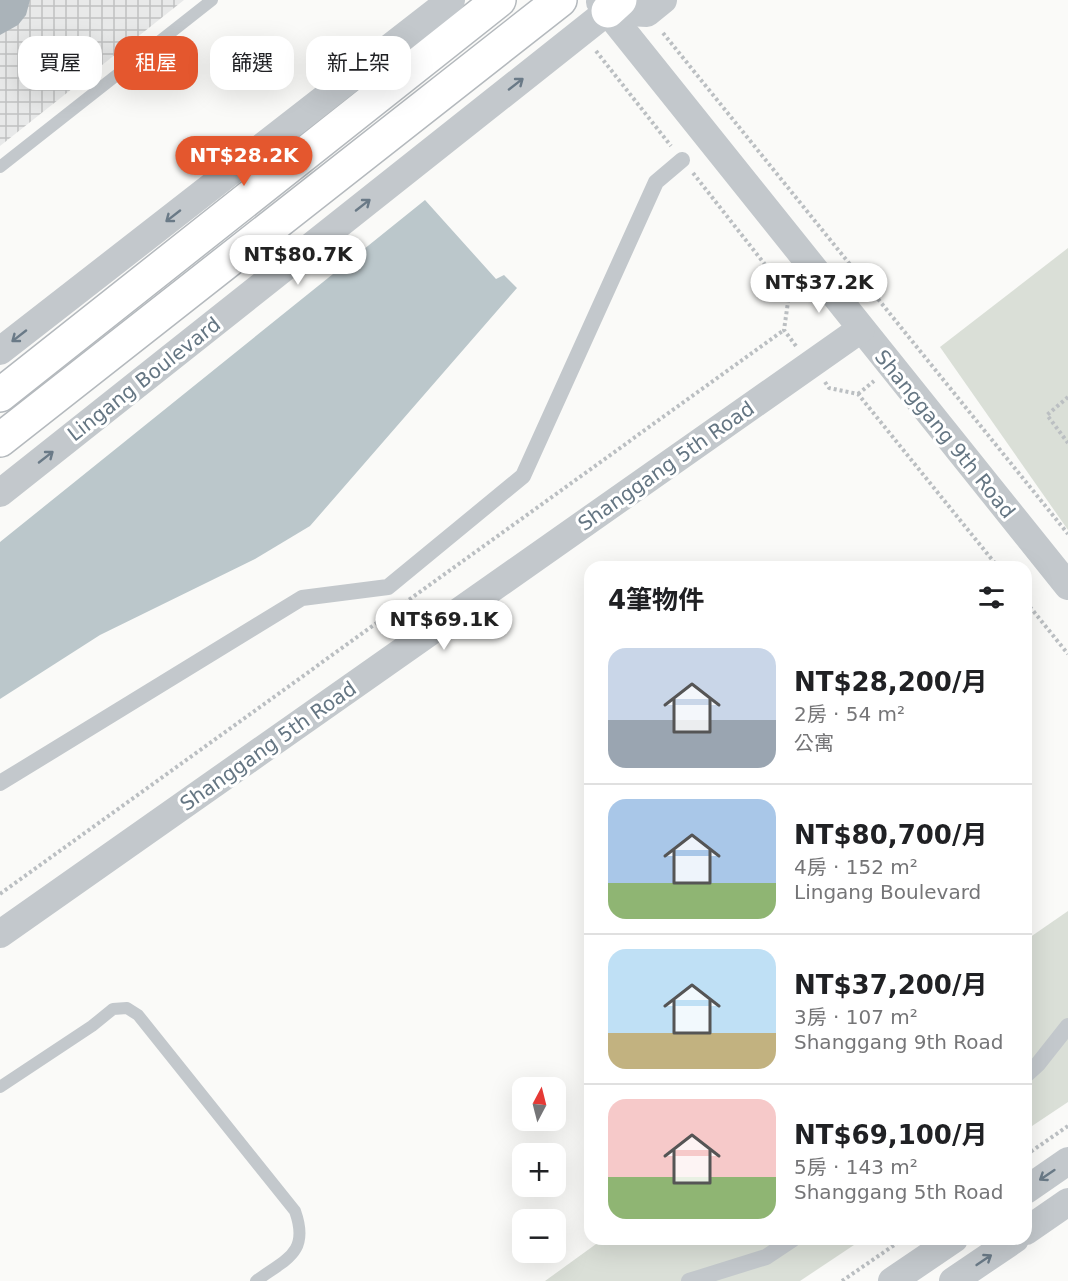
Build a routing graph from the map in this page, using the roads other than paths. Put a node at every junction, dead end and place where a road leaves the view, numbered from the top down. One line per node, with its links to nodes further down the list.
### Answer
1 (212, 0): 9 (lane)
2 (451, 0): 11 (street, one-way to 11)
3 (499, 0): 12 (highway)
4 (518, 0): 13 (street)
5 (542, 0): 14 (street)
6 (560, 0): 15 (highway)
7 (627, 5): 10 (street, Shanggang 9th Road); 16 (street, Lingang Boulevard, one-way to 7)
8 (682, 160): 18 (street)
9 (0, 167)
10 (861, 330): 17 (street, Shanggang 9th Road); 19 (street, Shanggang 5th Road)
11 (0, 351)
12 (0, 395)
13 (0, 409)
14 (0, 429)
15 (0, 440)
16 (0, 493)
17 (1068, 586)
18 (0, 783)
19 (0, 934)
20 (1068, 1026): 21 (street)
21 (1032, 1070)
22 (0, 1087): 30 (lane)
23 (1068, 1161): 24 (street, one-way to 24)
24 (1032, 1186)
25 (1068, 1203): 26 (street)
26 (1032, 1227)
27 (784, 1245): 31 (street)
28 (945, 1245): 32 (street)
29 (1005, 1245): 33 (street, one-way to 29)
30 (256, 1281)
31 (689, 1281)
32 (892, 1281)
33 (953, 1281)

